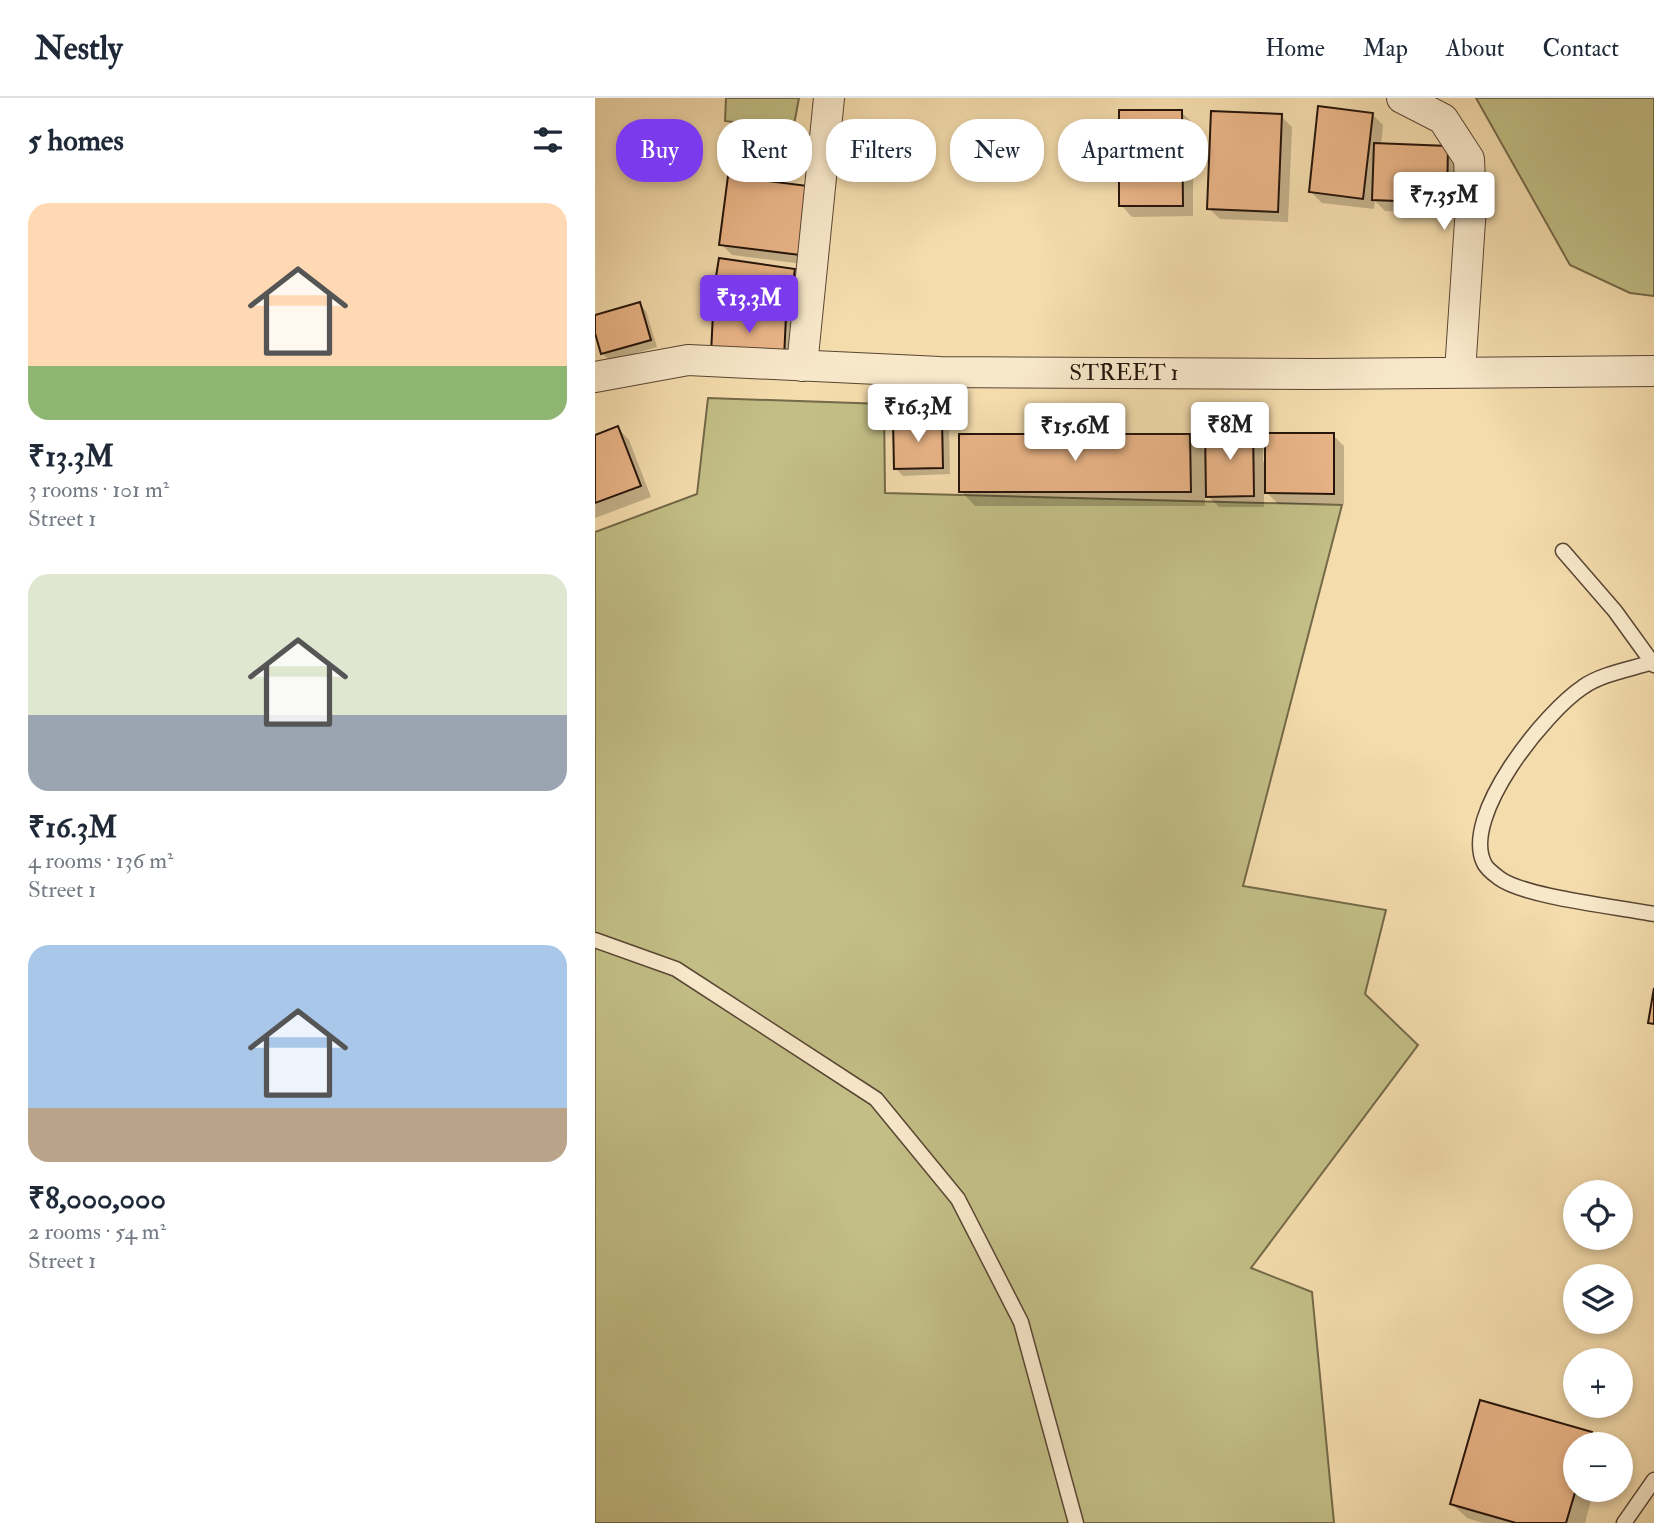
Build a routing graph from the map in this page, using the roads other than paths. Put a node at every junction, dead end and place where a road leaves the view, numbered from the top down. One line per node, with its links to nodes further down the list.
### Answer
1 (829, 98): 3 (street)
2 (1402, 98): 5 (street)
3 (802, 366): 5 (street, STREET 1); 6 (street, STREET 1)
4 (1654, 370): 5 (street, STREET 1)
5 (1459, 372)
6 (595, 377)
7 (1563, 551): 8 (lane)
8 (1653, 664): 9 (lane)
9 (1654, 914)
10 (595, 940): 12 (lane)
11 (1654, 1480): 13 (lane)
12 (1076, 1523)
13 (1624, 1523)

